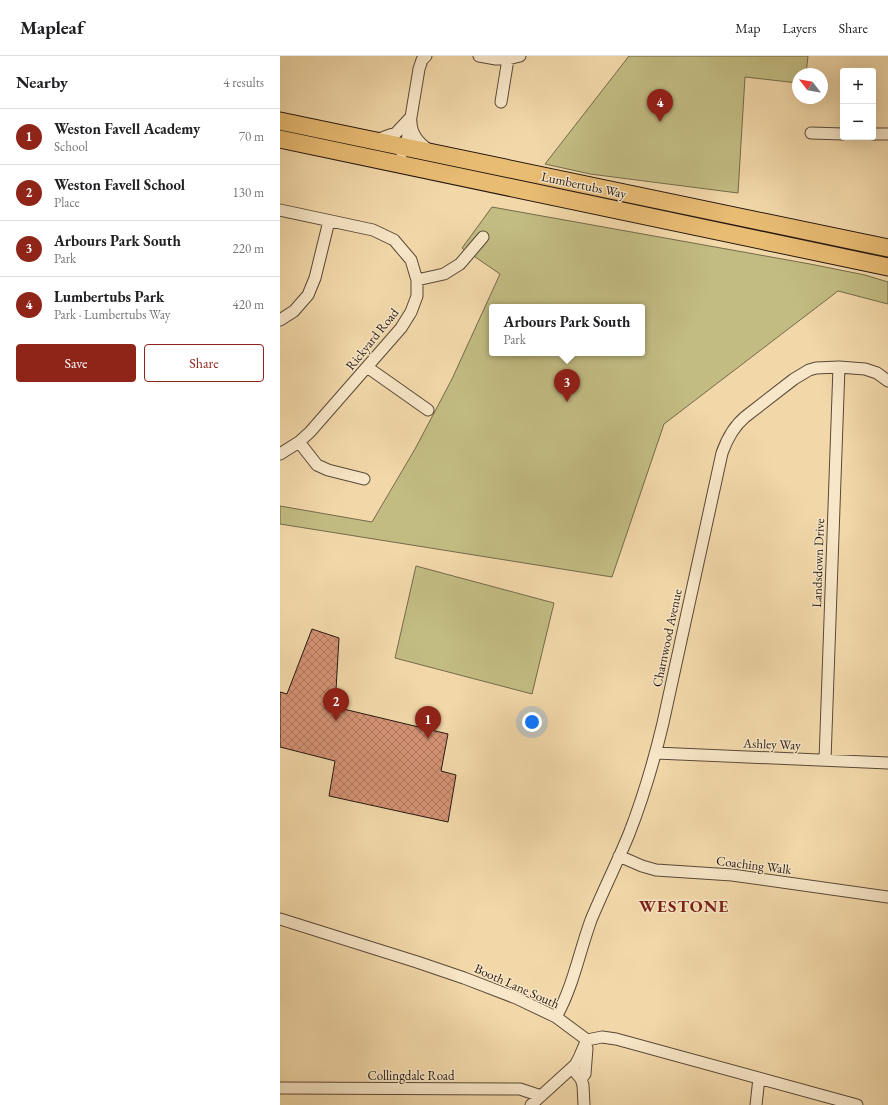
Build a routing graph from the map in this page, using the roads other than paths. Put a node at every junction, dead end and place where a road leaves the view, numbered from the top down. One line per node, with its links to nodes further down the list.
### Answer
1 (426, 56): 6 (street)
2 (479, 56): 4 (street)
3 (520, 56): 4 (street)
4 (508, 59): 5 (street)
5 (501, 102)
6 (410, 118): 13 (street); 14 (street); 15 (street)
7 (280, 121): 13 (highway, Lumbertubs Way)
8 (811, 133): 9 (street)
9 (840, 134)
10 (876, 134): 11 (street)
11 (888, 134)
12 (280, 139): 16 (highway, Lumbertubs Way)
13 (374, 141): 14 (highway, Lumbertubs Way)
14 (406, 147): 15 (highway, Lumbertubs Way); 16 (street)
15 (433, 153): 20 (highway, Lumbertubs Way)
16 (392, 163): 21 (highway, Lumbertubs Way)
17 (280, 210): 18 (street, Rickyard Road)
18 (329, 221): 24 (street, Rickyard Road); 25 (street)
19 (483, 237): 24 (street)
20 (888, 248)
21 (871, 264): 22 (highway, Lumbertubs Way); 23 (street)
22 (888, 267)
23 (888, 270)
24 (417, 280): 26 (street, Rickyard Road)
25 (280, 320)
26 (367, 367): 29 (street); 30 (street, Rickyard Road)
27 (839, 368): 28 (street, Charnwood Avenue); 33 (street, Charnwood Avenue); 34 (street, Landsdown Drive)
28 (888, 381)
29 (428, 410)
30 (299, 442): 31 (street, Rickyard Road); 32 (street)
31 (280, 454)
32 (364, 479)
33 (656, 753): 34 (street, Ashley Way); 36 (street, Charnwood Avenue)
34 (825, 760): 35 (street, Ashley Way)
35 (888, 763)
36 (619, 856): 37 (street, Coaching Walk); 39 (street, Charnwood Avenue)
37 (888, 897)
38 (280, 919): 39 (street, Booth Lane South)
39 (556, 1017): 40 (street, Booth Lane South)
40 (587, 1040): 41 (street); 42 (street); 43 (street)
41 (572, 1068): 43 (street); 45 (street)
42 (759, 1078): 48 (street); 49 (street)
43 (582, 1079): 47 (street)
44 (280, 1088): 45 (street, Collingdale Road)
45 (541, 1096): 46 (street)
46 (531, 1105)
47 (584, 1105)
48 (756, 1105)
49 (857, 1105)

